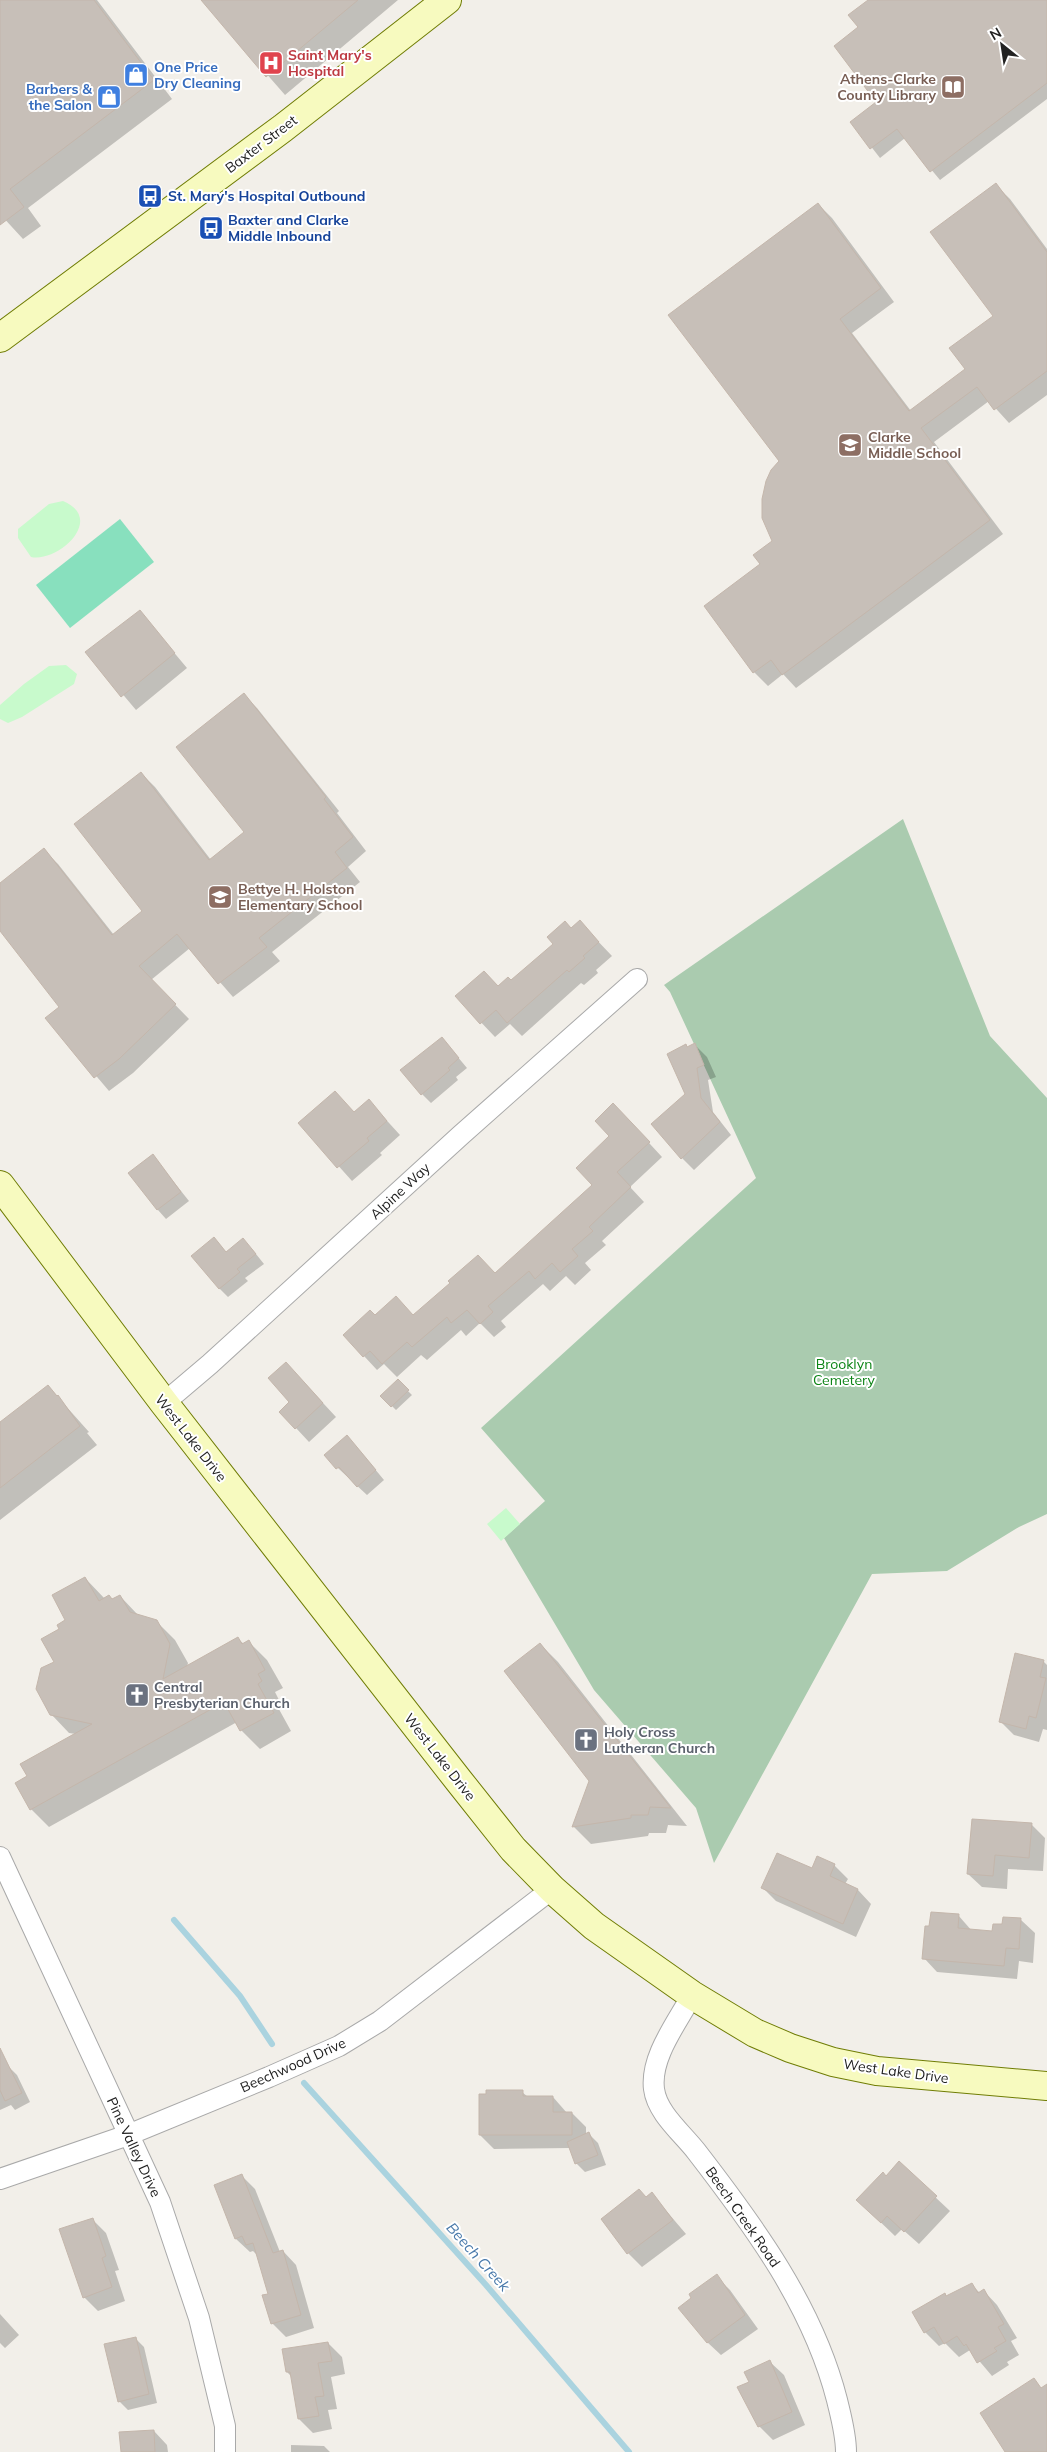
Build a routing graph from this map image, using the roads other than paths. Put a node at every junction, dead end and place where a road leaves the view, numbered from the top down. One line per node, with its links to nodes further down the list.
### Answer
1 (447, 0): 2 (main road, Baxter Street)
2 (0, 338)
3 (637, 979): 5 (street, Alpine Way)
4 (0, 1184): 5 (main road, West Lake Drive)
5 (164, 1403): 7 (main road, West Lake Drive)
6 (0, 1857): 10 (street, Pine Valley Drive)
7 (552, 1889): 8 (main road, West Lake Drive); 10 (street, Beechwood Drive)
8 (692, 1995): 9 (main road, West Lake Drive); 13 (street, Beech Creek Road)
9 (1047, 2086)
10 (128, 2135): 11 (street, Beechwood Drive); 12 (street, Pine Valley Drive)
11 (0, 2179)
12 (225, 2452)
13 (846, 2452)

